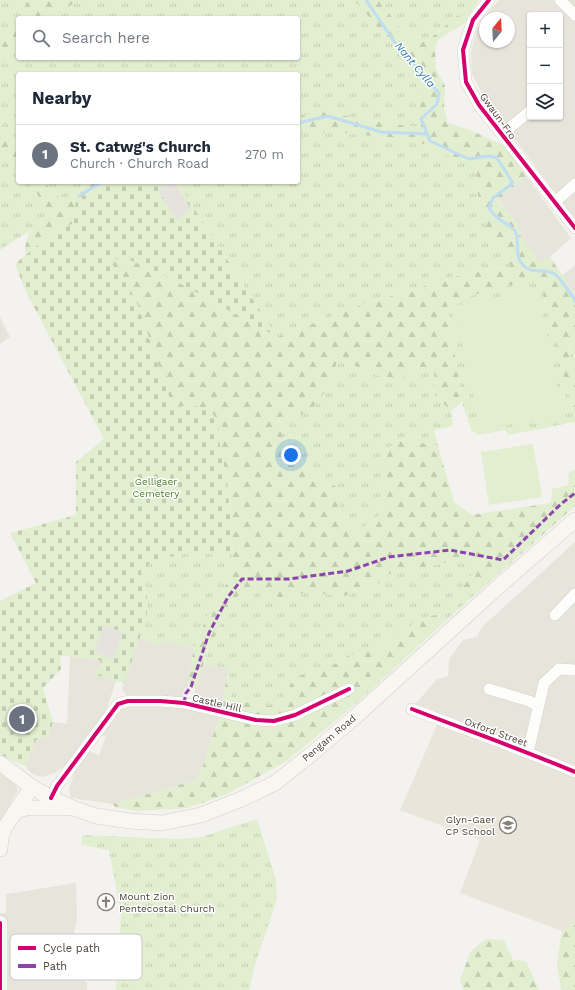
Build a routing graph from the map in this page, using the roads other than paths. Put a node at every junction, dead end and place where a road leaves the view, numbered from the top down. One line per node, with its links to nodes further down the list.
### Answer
1 (489, 0): 5 (street, Gwaun-Fro)
2 (560, 0): 3 (street)
3 (575, 15)
4 (527, 113): 5 (street)
5 (502, 134): 7 (street, Gwaun-Fro)
6 (575, 184): 7 (street)
7 (555, 202): 8 (street, Gwaun-Fro)
8 (575, 228)
9 (575, 520): 22 (main road, Pengam Road)
10 (575, 594): 11 (street)
11 (555, 615)
12 (575, 670): 15 (street)
13 (349, 689): 21 (street, Castle Hill)
14 (489, 689): 15 (street)
15 (538, 706): 17 (street)
16 (412, 709): 17 (street, Oxford Street)
17 (528, 752): 19 (street, Oxford Street)
18 (0, 763): 20 (main road, Pengam Road)
19 (575, 772)
20 (32, 787): 21 (main road, Pengam Road); 23 (main road)
21 (51, 798): 22 (main road, Pengam Road)
22 (73, 808): 23 (main road)
23 (15, 811): 24 (main road)
24 (0, 841)
25 (0, 923): 26 (main road)
26 (0, 990)

